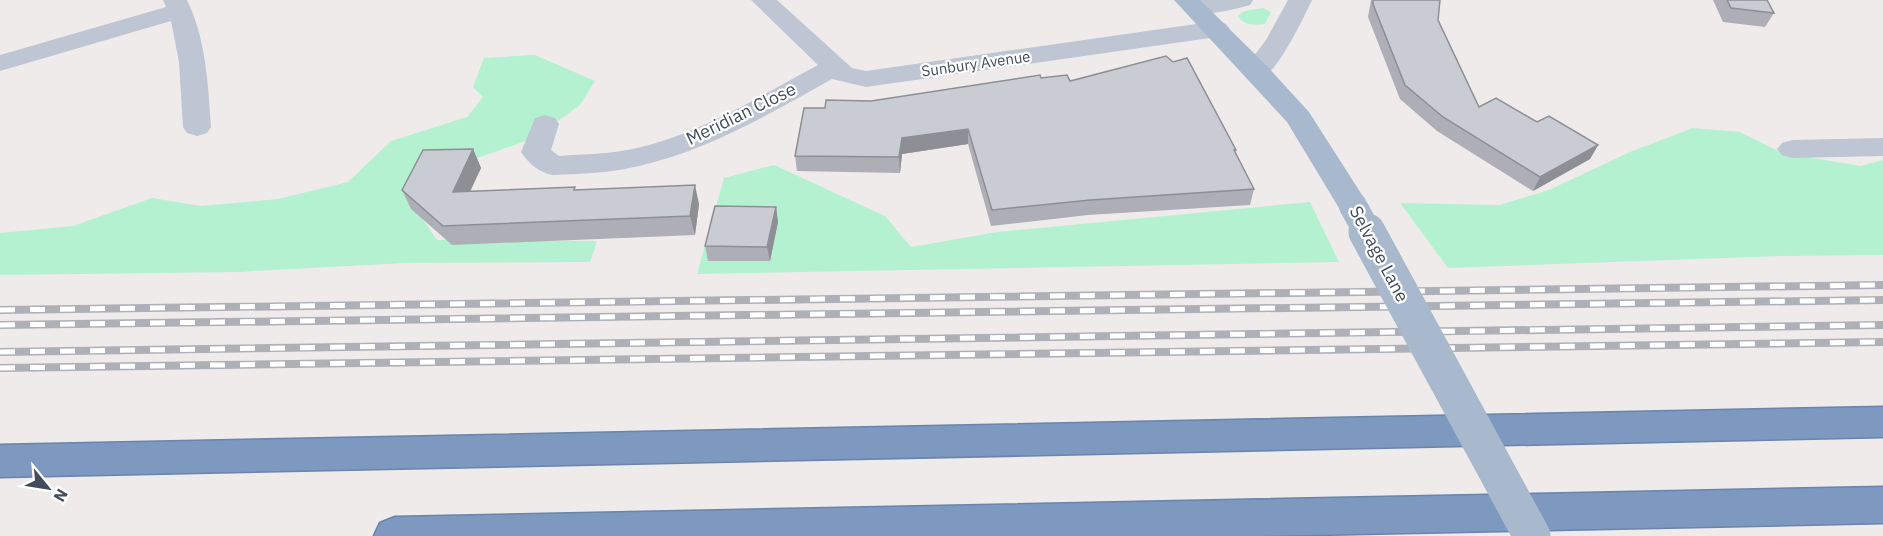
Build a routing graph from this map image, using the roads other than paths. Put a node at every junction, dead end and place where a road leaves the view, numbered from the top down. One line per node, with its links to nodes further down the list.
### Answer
1 (763, 0): 8 (street, Sunbury Avenue)
2 (1241, 0): 4 (street)
3 (1300, 0): 9 (street)
4 (1191, 4): 6 (main road, Selvage Lane)
5 (178, 5): 7 (street); 11 (street)
6 (1217, 29): 8 (street, Sunbury Avenue); 9 (main road, Selvage Lane)
7 (0, 63)
8 (834, 67): 10 (street, Meridian Close)
9 (1256, 70): 18 (main road, Selvage Lane, bridge)
10 (545, 124)
11 (196, 127)
12 (1883, 147): 13 (street)
13 (1792, 149)
14 (1883, 422): 15 (highway)
15 (0, 461)
16 (1883, 505): 17 (highway)
17 (395, 536)
18 (1532, 536)

